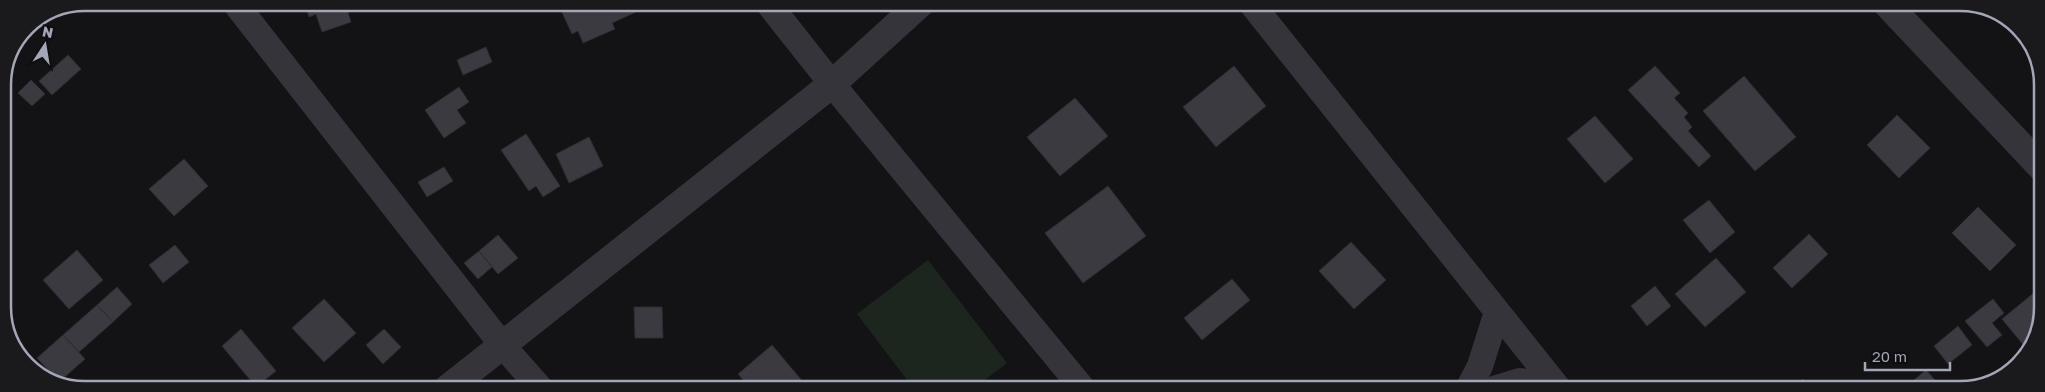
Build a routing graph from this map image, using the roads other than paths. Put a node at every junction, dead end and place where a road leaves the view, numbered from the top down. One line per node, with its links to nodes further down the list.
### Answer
1 (242, 11): 9 (street)
2 (774, 11): 6 (street)
3 (912, 11): 6 (street)
4 (1257, 11): 8 (street)
5 (1894, 11): 7 (street)
6 (832, 84): 9 (street); 12 (street)
7 (2034, 160)
8 (1497, 312): 13 (street); 14 (street)
9 (503, 346): 10 (street); 11 (street)
10 (457, 381)
11 (534, 381)
12 (1076, 381)
13 (1472, 381)
14 (1551, 381)

